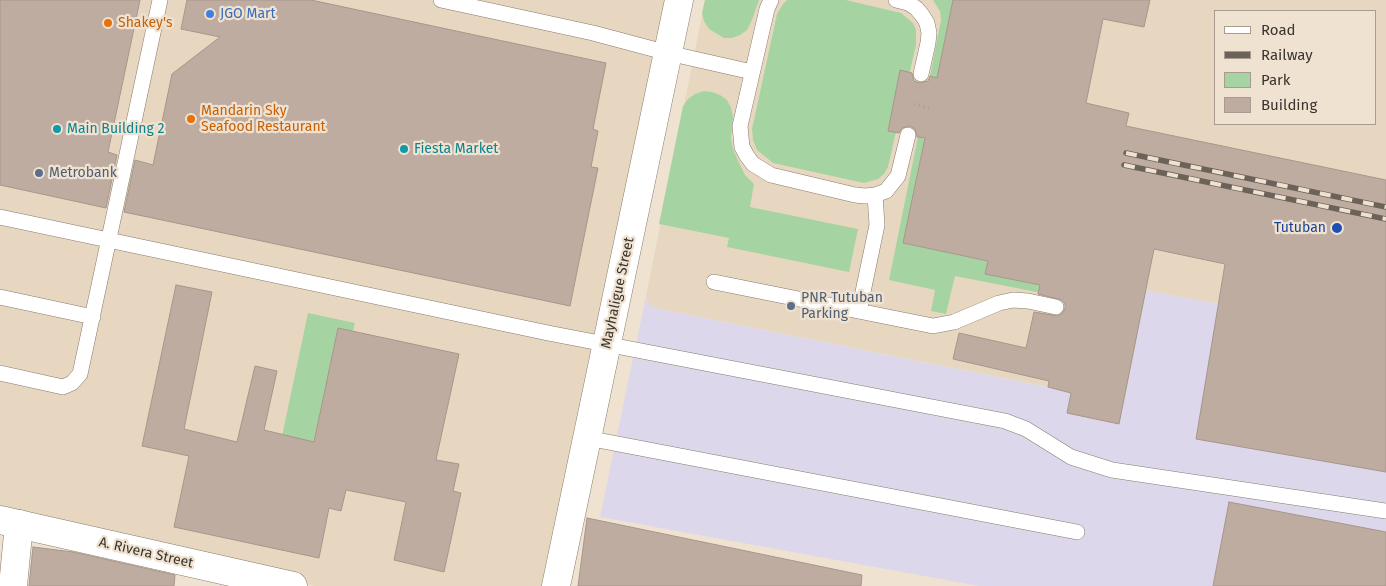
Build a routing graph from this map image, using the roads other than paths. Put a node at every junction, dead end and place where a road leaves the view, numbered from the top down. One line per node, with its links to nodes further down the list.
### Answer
1 (160, 0): 12 (lane)
2 (441, 0): 6 (lane)
3 (679, 0): 6 (street, Mayhaligue Street)
4 (771, 0): 7 (lane)
5 (896, 0): 8 (lane)
6 (668, 54): 7 (lane); 18 (street, Mayhaligue Street)
7 (752, 72): 10 (lane)
8 (921, 74)
9 (908, 135): 10 (lane)
10 (876, 195): 16 (lane)
11 (0, 217): 12 (lane)
12 (110, 240): 17 (lane); 18 (lane)
13 (714, 282): 16 (lane)
14 (0, 297): 17 (lane)
15 (1056, 307): 16 (lane)
16 (859, 311)
17 (93, 317): 19 (lane)
18 (607, 344): 20 (street, Mayhaligue Street); 21 (lane)
19 (0, 373)
20 (587, 438): 23 (lane); 26 (street, Mayhaligue Street)
21 (1386, 511)
22 (10, 522): 24 (street); 25 (street, A. Rivera Street)
23 (1077, 532)
24 (13, 586)
25 (293, 586)
26 (556, 586)

